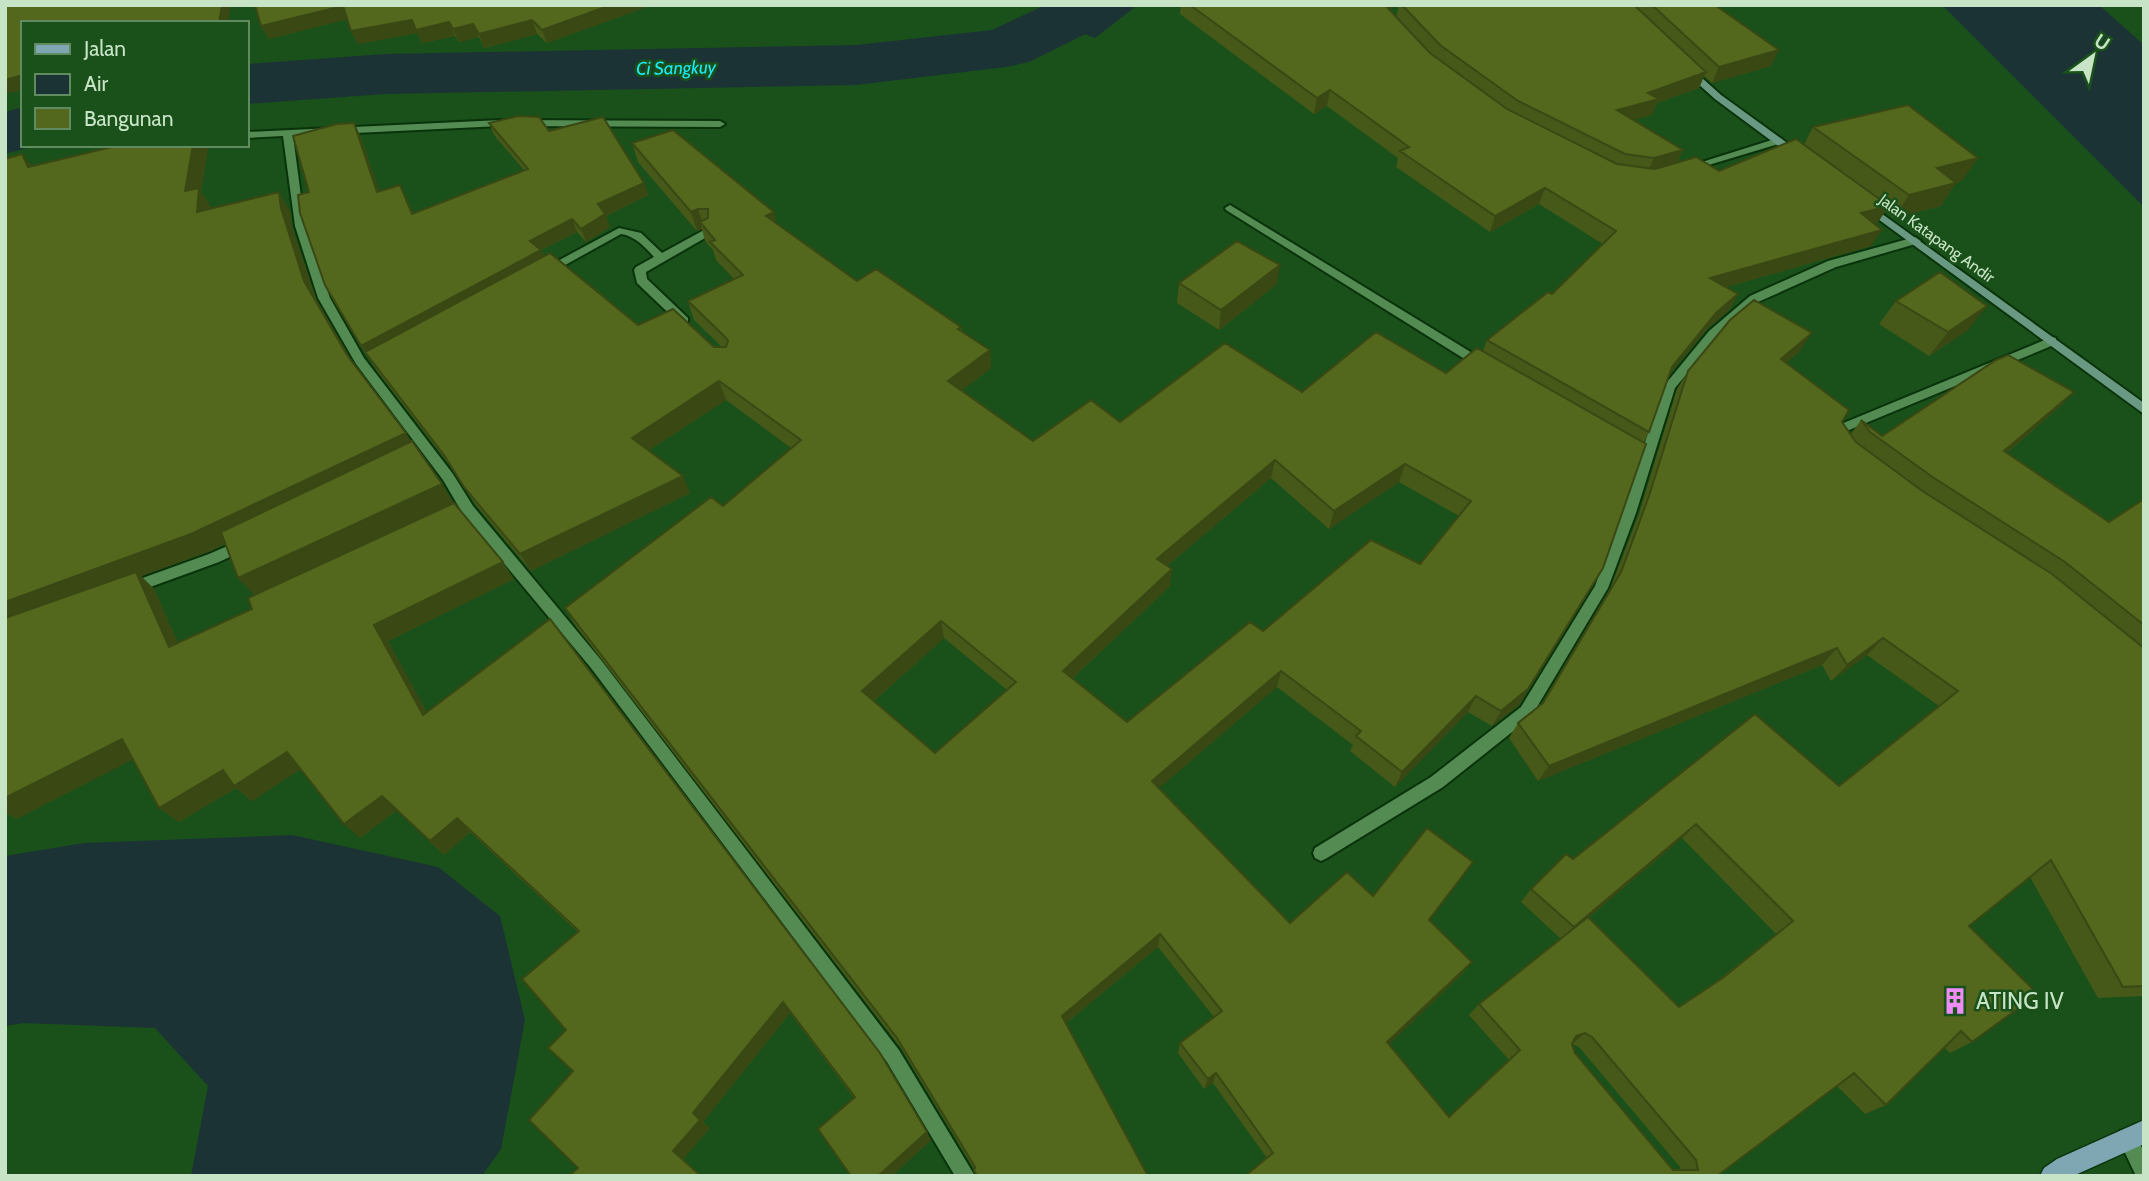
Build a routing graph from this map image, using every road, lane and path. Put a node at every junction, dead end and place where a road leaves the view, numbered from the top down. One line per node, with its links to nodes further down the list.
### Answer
1 (1679, 62): 5 (street)
2 (720, 124): 3 (street)
3 (287, 132): 4 (street); 24 (street)
4 (248, 135)
5 (1778, 141): 6 (street); 7 (street)
6 (1810, 164)
7 (1673, 172)
8 (1862, 202): 11 (street, Jalan Katapang Andir)
9 (1230, 208): 16 (street)
10 (708, 232): 12 (street)
11 (1915, 241): 15 (street, Jalan Katapang Andir); 21 (street)
12 (661, 258): 13 (street); 14 (street)
13 (534, 277)
14 (697, 334)
15 (2052, 341): 17 (street, Jalan Katapang Andir); 18 (street)
16 (1491, 370)
17 (2144, 410)
18 (1849, 455)
19 (262, 535): 20 (street)
20 (115, 594)
21 (1321, 853)
22 (2136, 1135): 23 (street); 25 (main road)
23 (2144, 1172)
24 (966, 1176)
25 (2052, 1176)

